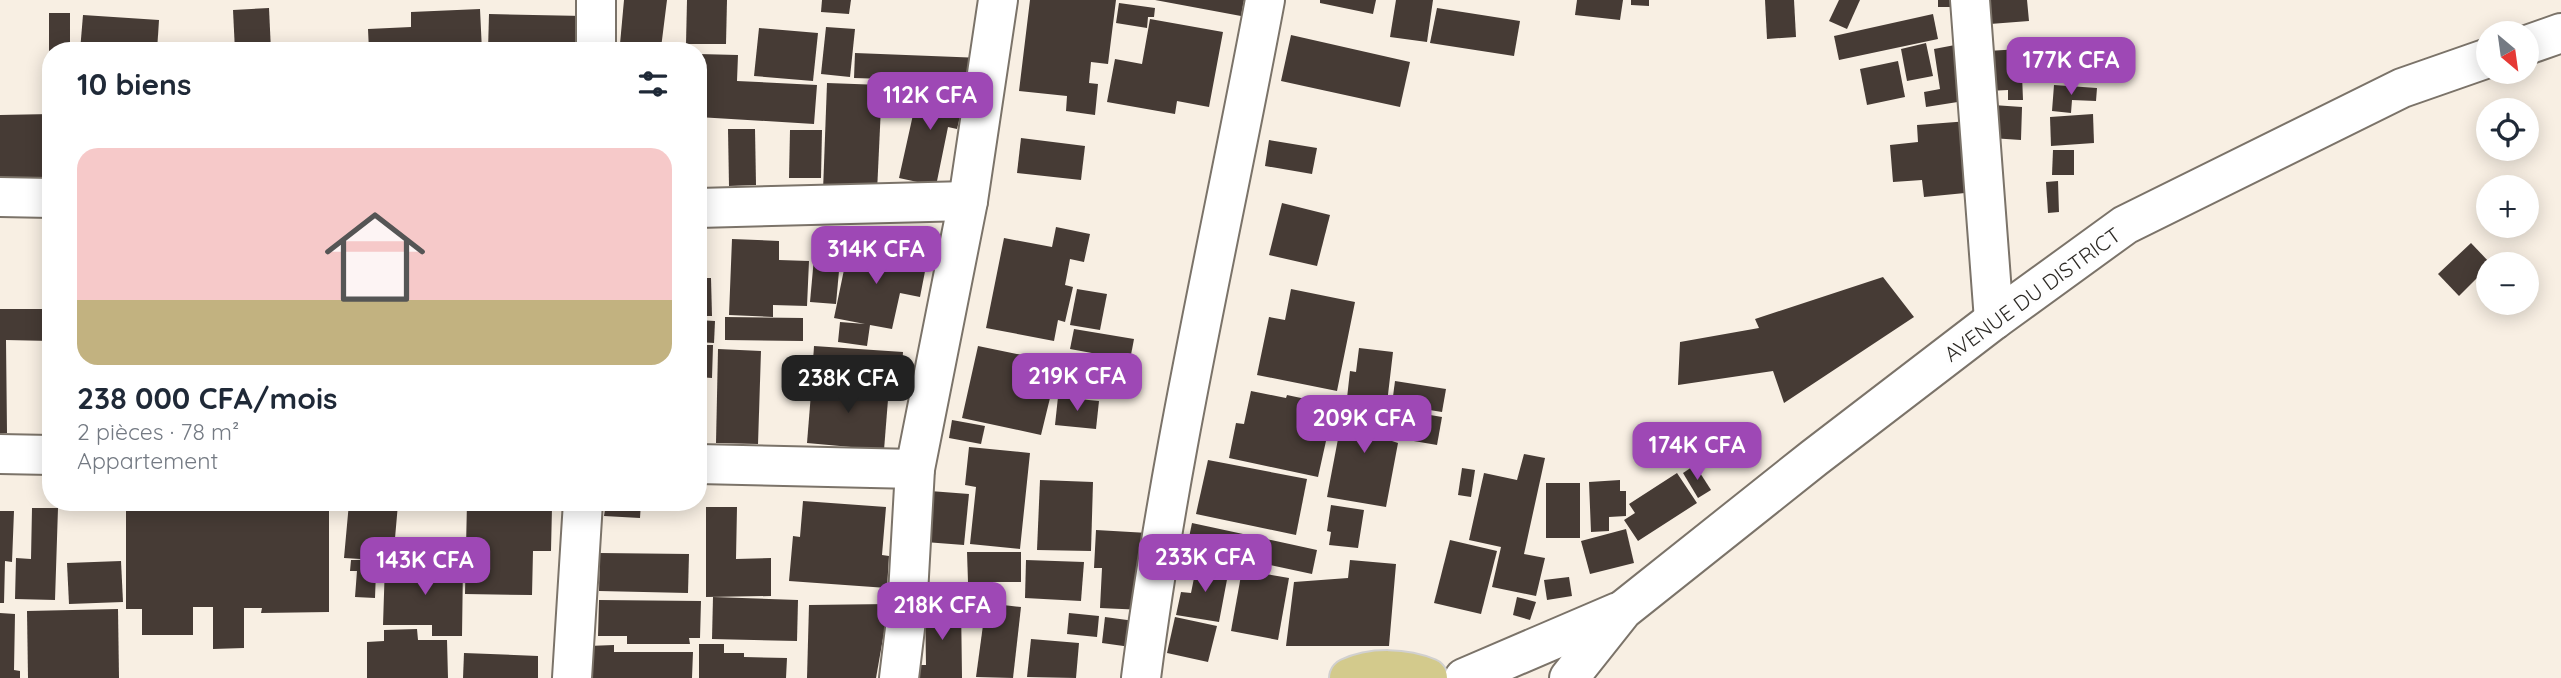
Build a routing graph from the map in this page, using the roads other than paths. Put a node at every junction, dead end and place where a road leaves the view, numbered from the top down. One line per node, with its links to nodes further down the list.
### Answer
1 (596, 0): 7 (street)
2 (998, 0): 11 (street)
3 (1265, 0): 22 (street)
4 (1970, 0): 13 (street)
5 (2561, 33): 6 (street)
6 (2539, 41)
7 (596, 42)
8 (2476, 62): 13 (street, AVENUE DU DISTRICT)
9 (0, 197): 10 (street)
10 (42, 198)
11 (968, 201): 12 (street); 17 (street)
12 (707, 208)
13 (1994, 320): 19 (street, AVENUE DU DISTRICT)
14 (0, 454): 15 (street)
15 (42, 455)
16 (707, 464): 17 (street)
17 (915, 470): 21 (street)
18 (582, 511): 20 (street)
19 (1623, 610): 25 (street, AVENUE DU DISTRICT); 26 (street, AVENUE DU DISTRICT)
20 (572, 678)
21 (899, 678)
22 (1141, 678)
23 (1349, 678): 24 (main road)
24 (1428, 678)
25 (1464, 678)
26 (1569, 678)

